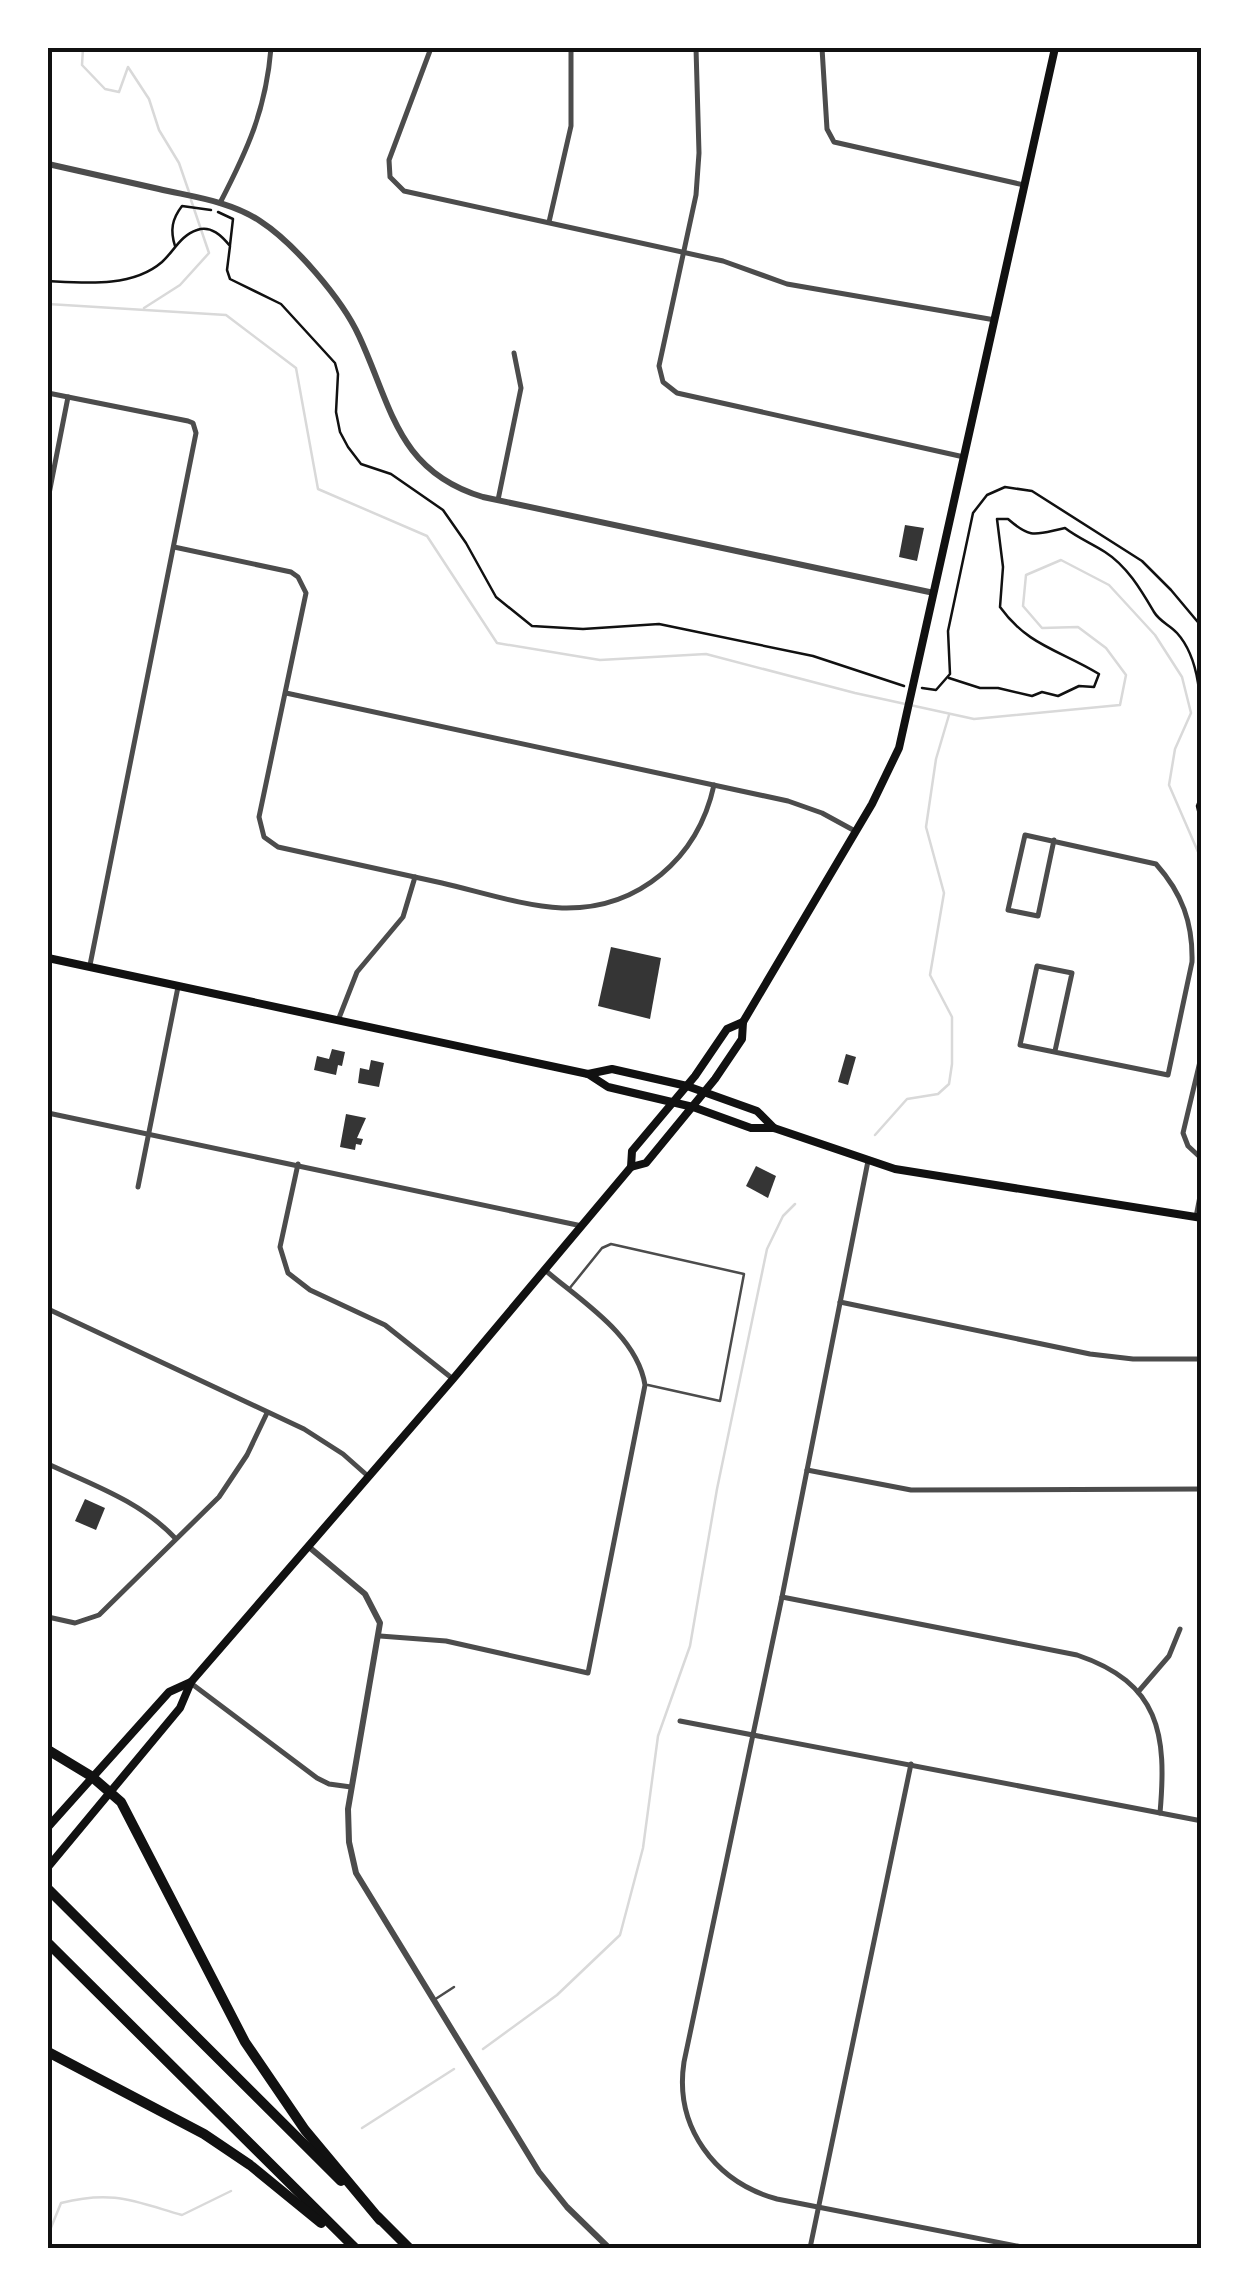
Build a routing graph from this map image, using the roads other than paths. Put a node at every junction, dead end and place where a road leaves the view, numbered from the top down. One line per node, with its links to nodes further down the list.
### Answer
1 (271, 48): 9 (street)
2 (431, 48): 10 (street)
3 (571, 48): 10 (street)
4 (696, 48): 11 (street)
5 (822, 48): 8 (street)
6 (1055, 48): 8 (main road)
7 (48, 164): 9 (street)
8 (1025, 186): 12 (main road)
9 (220, 203): 18 (street)
10 (549, 223): 11 (street)
11 (684, 253): 12 (street); 16 (street)
12 (995, 320): 16 (main road)
13 (514, 353): 18 (street)
14 (48, 393): 15 (street)
15 (68, 397): 17 (street); 19 (street)
16 (965, 457): 20 (main road)
17 (48, 499)
18 (498, 500): 20 (street)
19 (174, 547): 21 (street); 27 (street)
20 (936, 593): 23 (main road)
21 (286, 693): 22 (street); 25 (street)
22 (714, 785): 23 (street); 25 (street)
23 (856, 832): 30 (main road)
24 (1054, 840): 24 (street); 31 (street)
25 (415, 877): 29 (street)
26 (48, 958): 27 (main road)
27 (90, 966): 28 (main road)
28 (179, 984): 29 (main road); 40 (street)
29 (339, 1018): 33 (main road)
30 (743, 1022): 34 (main road); 35 (main road)
31 (1055, 1051): 31 (street)
32 (1202, 1053): 41 (street)
33 (588, 1074): 34 (main road); 36 (main road)
34 (687, 1086): 35 (main road); 36 (main road)
35 (706, 1092): 37 (main road); 39 (main road)
36 (674, 1102): 37 (main road); 44 (main road)
37 (693, 1108): 39 (main road); 44 (main road)
38 (48, 1112): 40 (street)
39 (774, 1128): 42 (main road)
40 (150, 1132): 43 (street); 46 (street)
41 (1202, 1160)
42 (868, 1162): 47 (main road); 51 (street)
43 (298, 1164): 48 (street); 54 (street)
44 (631, 1167): 48 (main road)
45 (1202, 1186): 47 (street)
46 (138, 1187)
47 (1199, 1217)
48 (582, 1226): 49 (main road)
49 (545, 1270): 50 (street); 54 (main road)
50 (568, 1290): 55 (street); 55 (lane)
51 (839, 1302): 53 (street); 58 (street)
52 (48, 1309): 56 (street)
53 (1202, 1360)
54 (453, 1379): 59 (main road)
55 (644, 1385): 66 (street)
56 (267, 1414): 59 (street); 61 (street)
57 (48, 1464): 61 (street)
58 (806, 1470): 60 (street); 63 (street)
59 (369, 1476): 62 (main road)
60 (1202, 1489)
61 (175, 1538): 64 (street)
62 (309, 1546): 66 (street); 67 (main road)
63 (782, 1597): 68 (street); 70 (street)
64 (48, 1617)
65 (1180, 1629): 68 (street)
66 (380, 1636): 74 (street)
67 (191, 1682): 73 (main road); 74 (street); 75 (main road)
68 (1138, 1692): 76 (street)
69 (680, 1721): 70 (street)
70 (753, 1734): 72 (street); 85 (street)
71 (48, 1750): 73 (highway)
72 (911, 1764): 76 (street); 85 (street)
73 (91, 1776): 75 (highway); 78 (main road)
74 (351, 1787): 83 (street)
75 (111, 1793): 79 (main road); 86 (highway)
76 (1160, 1812): 77 (street)
77 (1202, 1821)
78 (48, 1827)
79 (48, 1867)
80 (48, 1889): 86 (highway)
81 (48, 1943): 87 (highway)
82 (454, 1987): 83 (lane)
83 (433, 2001): 89 (street)
84 (48, 2052): 87 (highway)
85 (818, 2208): 90 (street); 91 (street)
86 (380, 2220): 88 (highway)
87 (354, 2248)
88 (409, 2248)
89 (609, 2248)
90 (810, 2248)
91 (1028, 2248)

